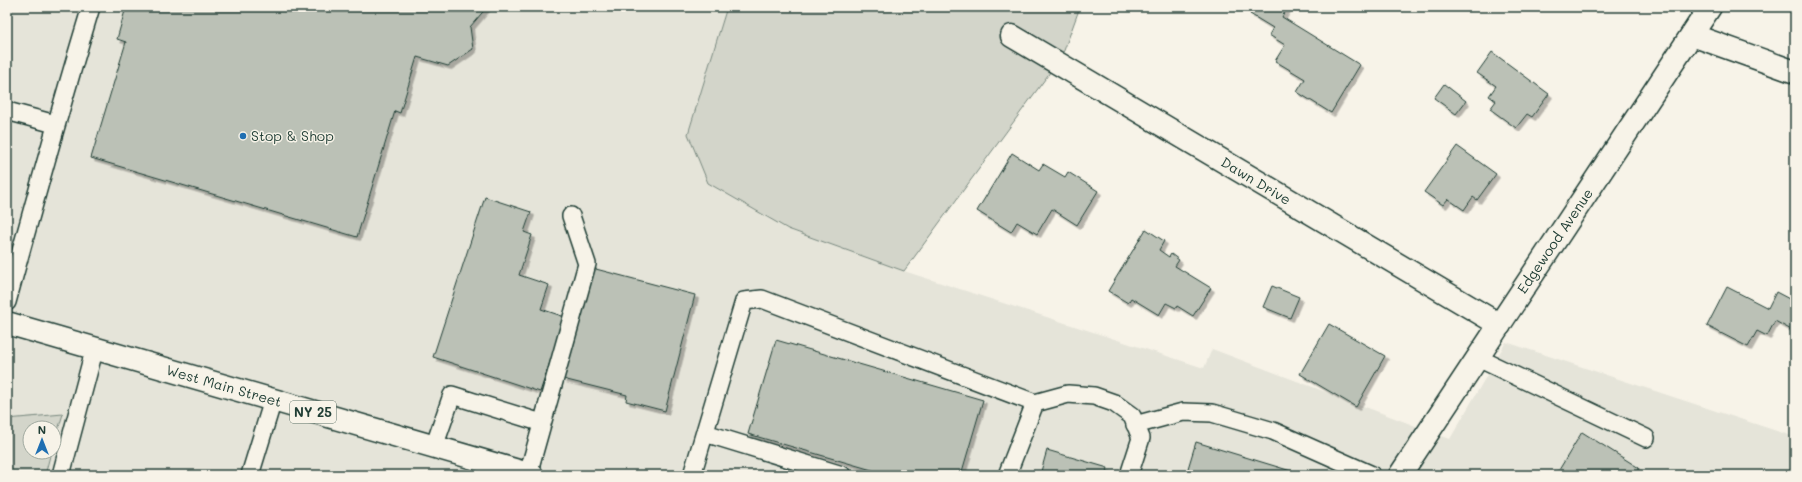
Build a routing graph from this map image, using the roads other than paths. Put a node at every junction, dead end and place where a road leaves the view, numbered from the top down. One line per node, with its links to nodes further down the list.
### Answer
1 (91, 7): 7 (lane)
2 (1710, 7): 3 (main road, Edgewood Avenue)
3 (1692, 35): 5 (main road); 11 (main road, Edgewood Avenue)
4 (1012, 36): 11 (main road, Dawn Drive)
5 (1795, 72)
6 (7, 111): 7 (lane)
7 (55, 124): 9 (lane)
8 (571, 216): 16 (lane)
9 (7, 302)
10 (7, 323): 12 (main road, West Main Street / NY 25)
11 (1500, 325): 13 (main road, Edgewood Avenue)
12 (95, 347): 14 (main road, West Main Street / NY 25); 22 (lane)
13 (1478, 358): 19 (lane); 29 (main road, Edgewood Avenue)
14 (273, 400): 20 (main road, West Main Street / NY 25); 23 (lane)
15 (1035, 403): 17 (lane); 18 (lane); 26 (lane)
16 (542, 423): 20 (lane); 21 (lane)
17 (1136, 425): 27 (lane); 28 (lane)
18 (705, 434): 24 (lane); 25 (lane)
19 (1646, 438)
20 (434, 447): 21 (main road, West Main Street / NY 25)
21 (530, 474)
22 (61, 475)
23 (250, 475)
24 (692, 475)
25 (842, 475)
26 (1007, 475)
27 (1129, 475)
28 (1372, 475)
29 (1400, 475)

